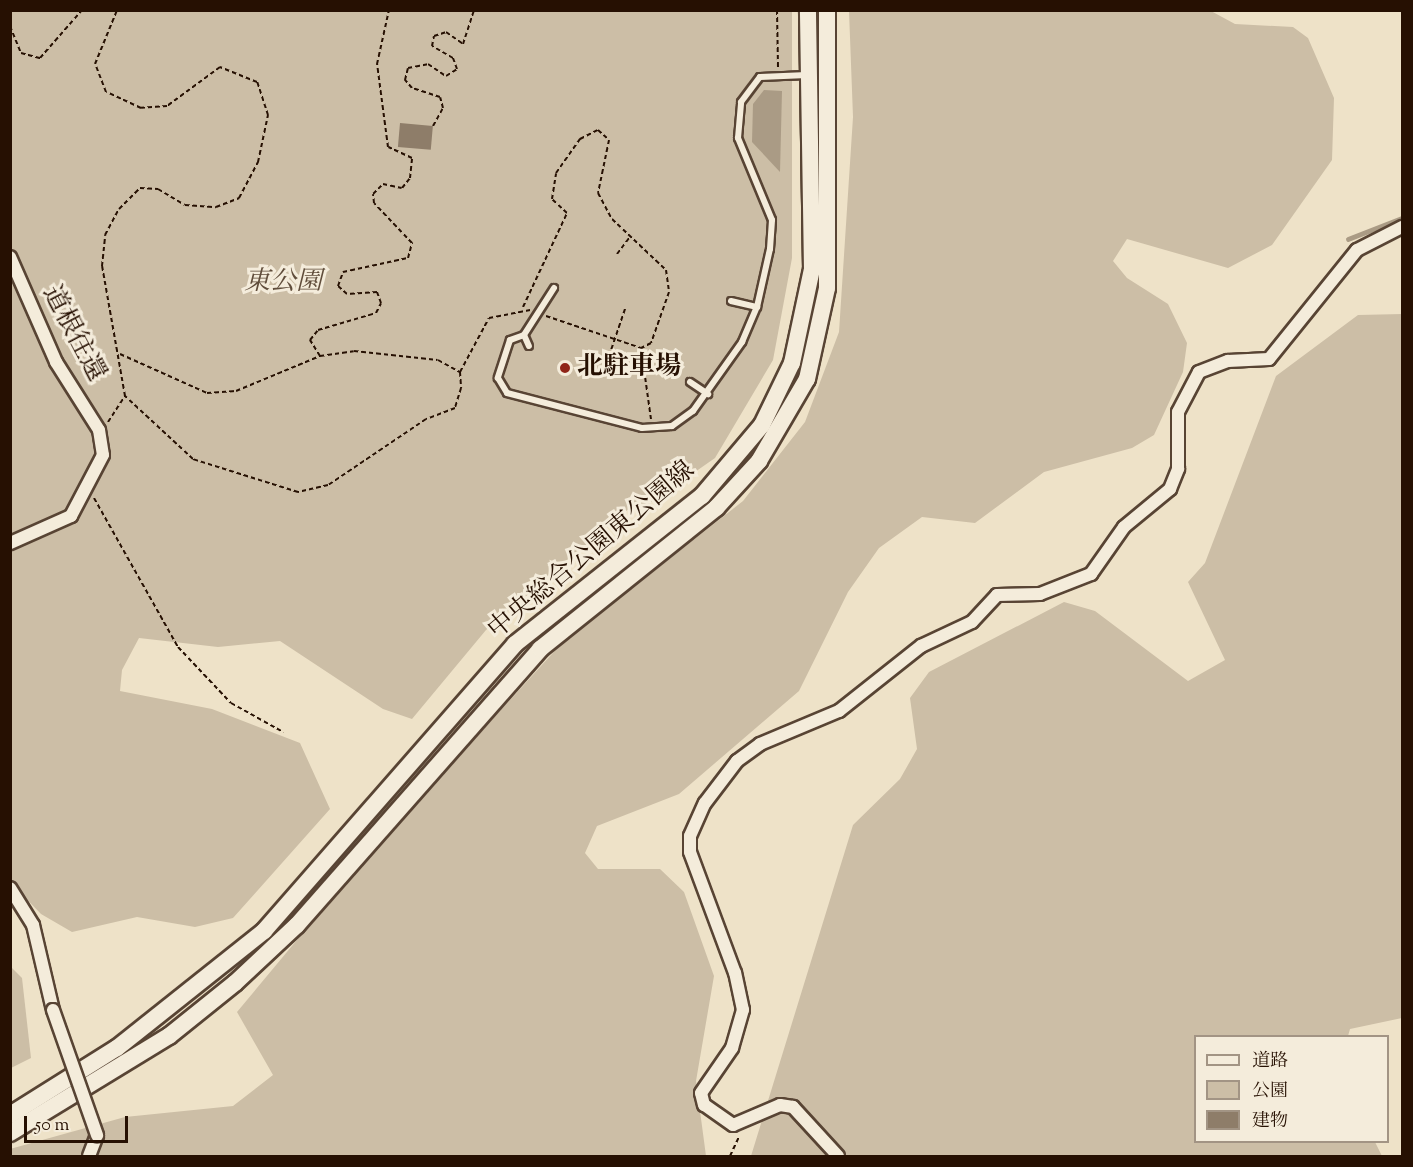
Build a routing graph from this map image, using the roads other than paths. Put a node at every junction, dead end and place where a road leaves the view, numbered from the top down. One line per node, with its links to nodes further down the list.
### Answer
1 (808, 10): 3 (street, 中央総合公園東公園線)
2 (827, 10): 4 (street)
3 (807, 75): 4 (street); 9 (lane); 16 (street, 中央総合公園東公園線)
4 (827, 75): 17 (street)
5 (1402, 227): 19 (street)
6 (10, 257): 14 (street, 道根往還)
7 (554, 288): 10 (lane)
8 (731, 301): 9 (lane)
9 (757, 307): 13 (lane)
10 (524, 335): 11 (lane); 13 (lane)
11 (529, 346)
12 (690, 382): 13 (lane)
13 (708, 394)
14 (10, 543)
15 (10, 888): 18 (street, bridge)
16 (14, 1114)
17 (10, 1133)
18 (90, 1156)
19 (838, 1156)

